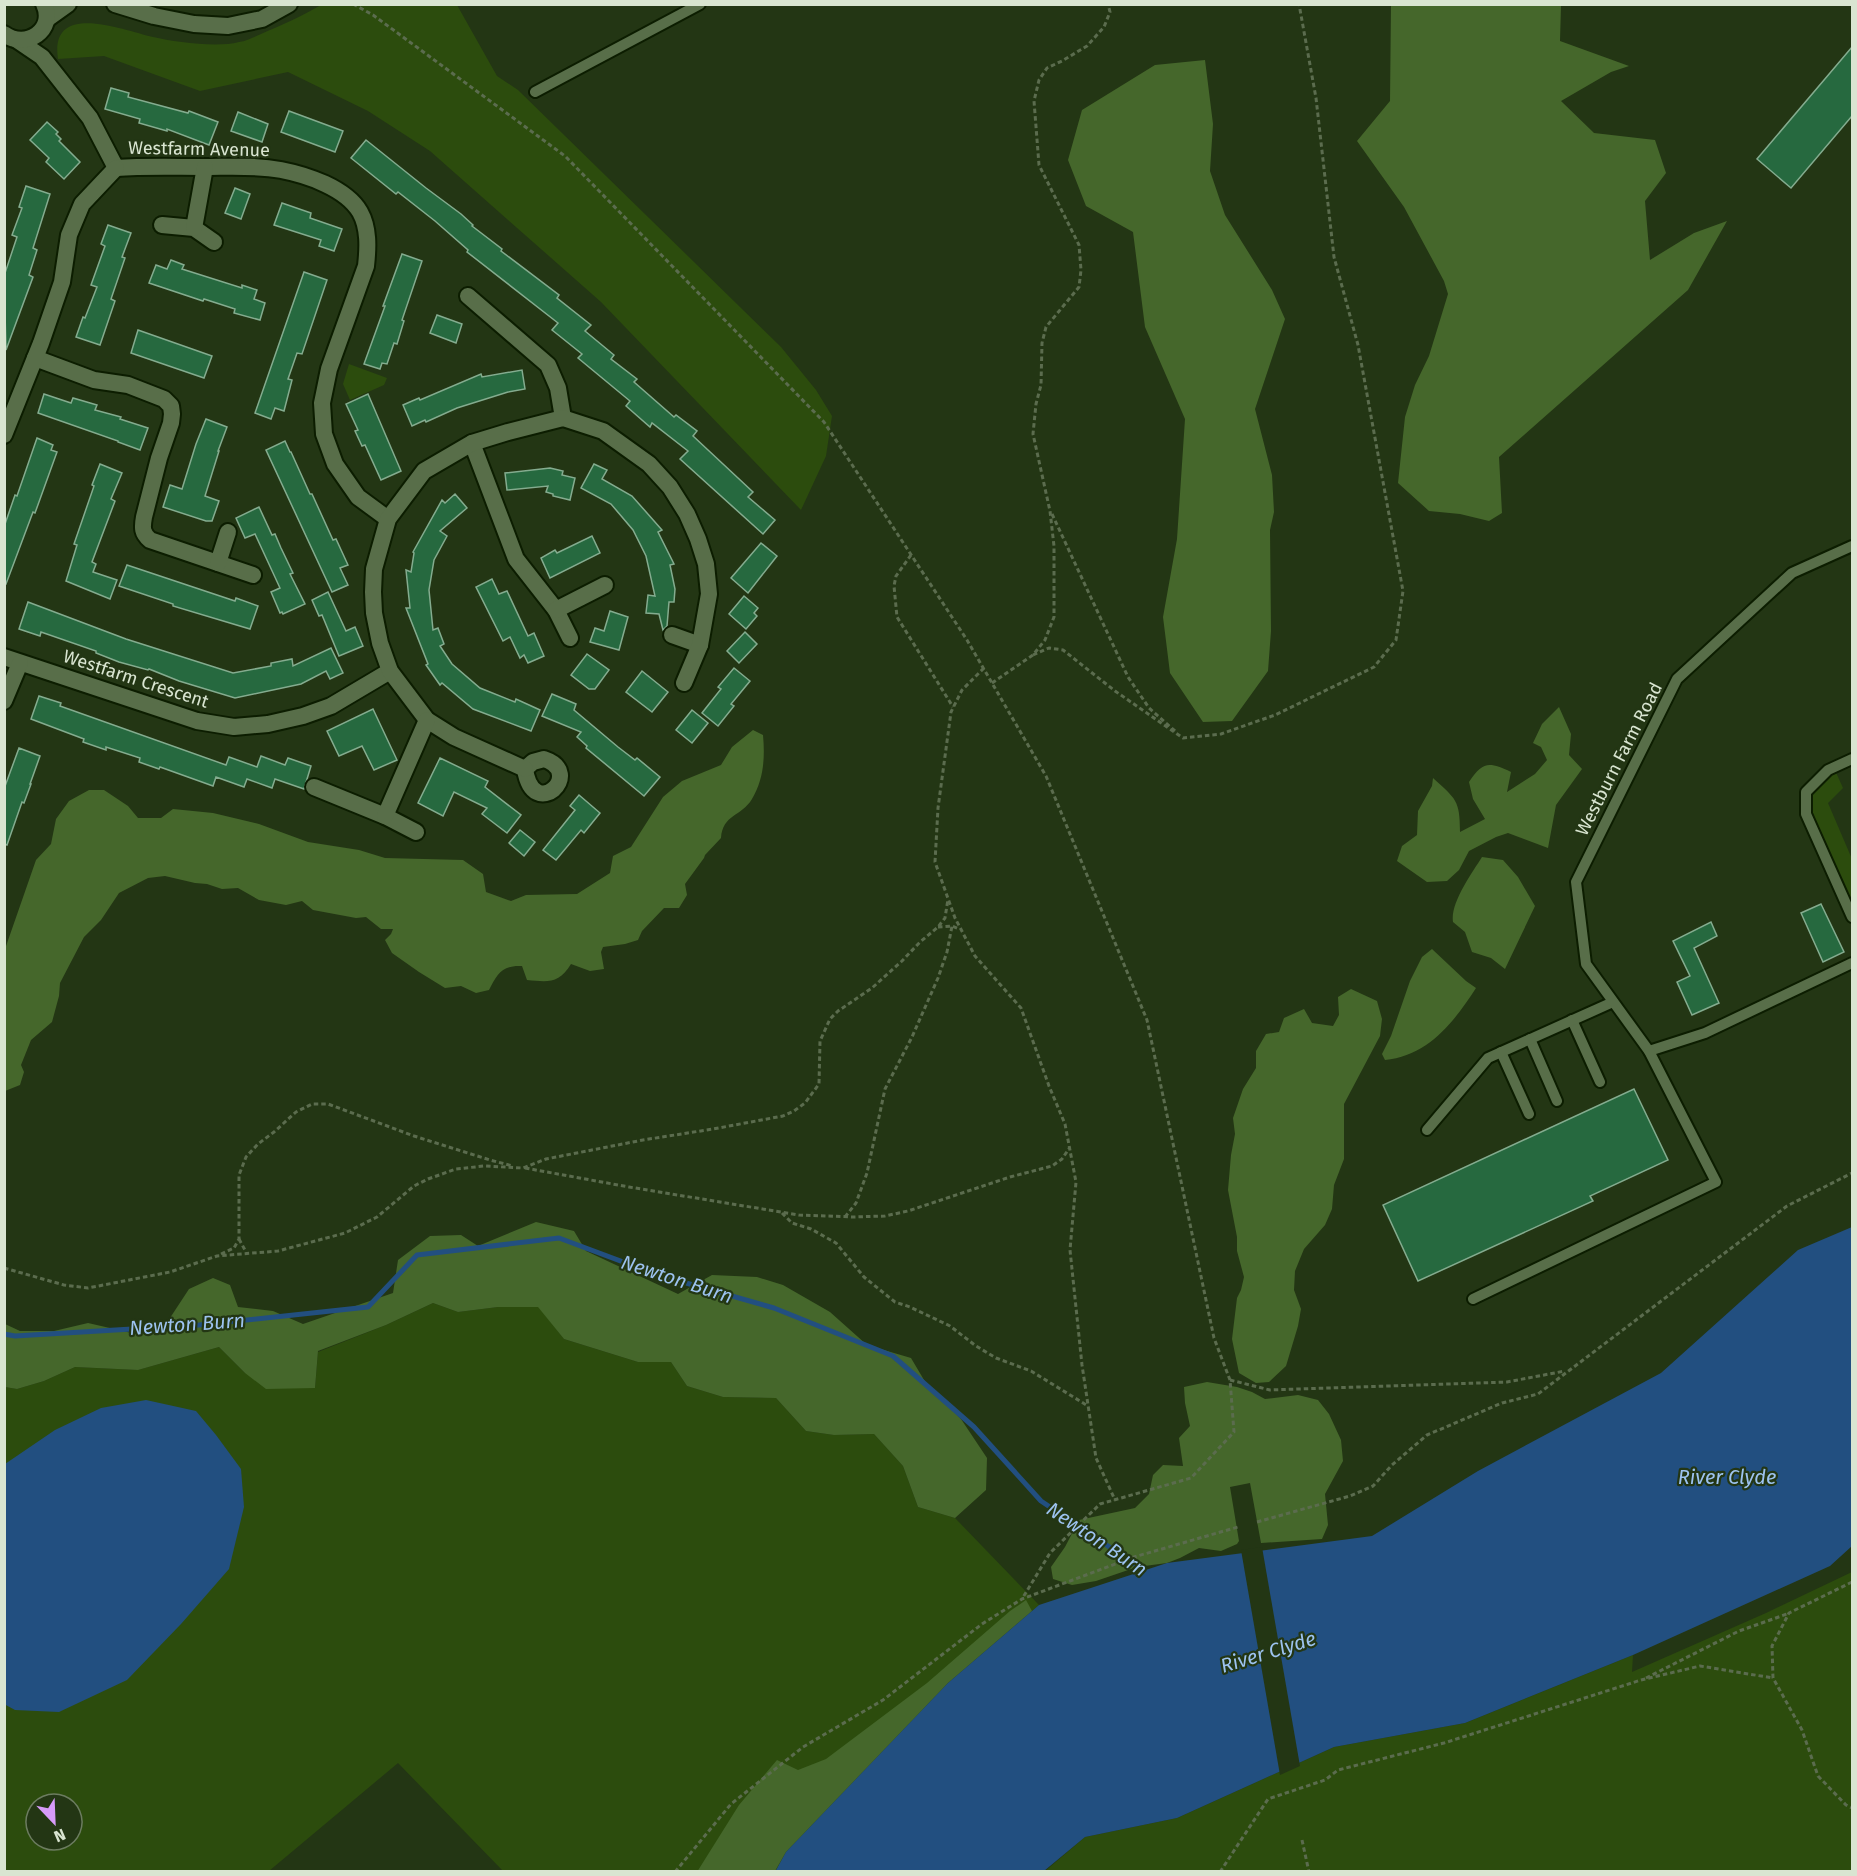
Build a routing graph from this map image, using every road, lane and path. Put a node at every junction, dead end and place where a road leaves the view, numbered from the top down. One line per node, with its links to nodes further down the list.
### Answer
1 (68, 4): 8 (street)
2 (115, 4): 3 (street)
3 (290, 4)
4 (353, 4): 26 (path)
5 (700, 4): 11 (lane)
6 (1108, 4): 22 (path)
7 (1299, 4): 43 (path)
8 (43, 19): 9 (street); 10 (street)
9 (9, 38): 10 (street)
10 (42, 57): 13 (street)
11 (536, 92)
12 (205, 167): 13 (street, Westfarm Avenue); 15 (street); 23 (street, Westfarm Avenue)
13 (116, 168): 18 (street)
14 (162, 225): 15 (street)
15 (194, 228): 16 (street)
16 (214, 242)
17 (468, 296): 19 (street)
18 (35, 358): 20 (street); 27 (street)
19 (563, 418): 21 (street); 33 (street)
20 (4, 435)
21 (472, 443): 23 (street); 30 (street)
22 (1050, 511): 34 (path); 43 (path)
23 (388, 519): 37 (street)
24 (228, 532): 27 (street)
25 (1852, 546): 55 (lane, Westburn Farm Road)
26 (911, 555): 36 (path); 41 (path)
27 (218, 563): 28 (street)
28 (253, 575)
29 (605, 585): 30 (street)
30 (556, 610): 32 (street)
31 (672, 635): 33 (street)
32 (570, 638)
33 (700, 645): 38 (street)
34 (1033, 656): 39 (path); 43 (path)
35 (12, 660): 37 (street, Westfarm Crescent); 40 (street)
36 (984, 668): 39 (path); 41 (path)
37 (390, 671): 42 (street)
38 (684, 683)
39 (992, 683): 75 (path)
40 (4, 701)
41 (953, 707): 49 (path)
42 (427, 720): 45 (street); 47 (street)
43 (1183, 738)
44 (1852, 759): 50 (lane)
45 (525, 769)
46 (314, 787): 47 (street)
47 (385, 816): 48 (street)
48 (416, 832)
49 (948, 898): 52 (path); 53 (path)
50 (1852, 917)
51 (952, 926): 52 (path); 53 (path); 68 (path)
52 (938, 927): 65 (path)
53 (961, 929): 64 (path)
54 (1852, 963): 59 (lane)
55 (1613, 1002): 56 (lane); 59 (lane, Westburn Farm Road)
56 (1572, 1020): 57 (lane); 60 (lane)
57 (1530, 1039): 58 (lane); 61 (lane)
58 (1501, 1052): 62 (lane); 63 (lane)
59 (1649, 1052): 73 (lane, Westburn Farm Road)
60 (1600, 1082)
61 (1557, 1101)
62 (1529, 1114)
63 (1427, 1130)
64 (1070, 1147): 68 (path); 76 (path)
65 (523, 1168): 67 (path); 69 (path); 70 (path)
66 (1852, 1173): 74 (path)
67 (780, 1212): 68 (path); 76 (path)
68 (844, 1217)
69 (239, 1239): 70 (path); 71 (path)
70 (246, 1252): 71 (path)
71 (217, 1256): 72 (path)
72 (4, 1268)
73 (1473, 1299)
74 (1568, 1371): 75 (path); 78 (path)
75 (1230, 1380): 77 (path)
76 (1088, 1406): 77 (path)
77 (1115, 1500): 81 (path)
78 (1257, 1522)
79 (1238, 1527): 81 (path)
80 (1852, 1582): 82 (path)
81 (1022, 1599): 88 (path)
82 (1789, 1613): 83 (path); 84 (path)
83 (1773, 1678): 84 (path); 85 (path)
84 (1641, 1680): 87 (path)
85 (1852, 1808)
86 (1302, 1840): 89 (path)
87 (1219, 1871)
88 (675, 1872)
89 (1309, 1872)

